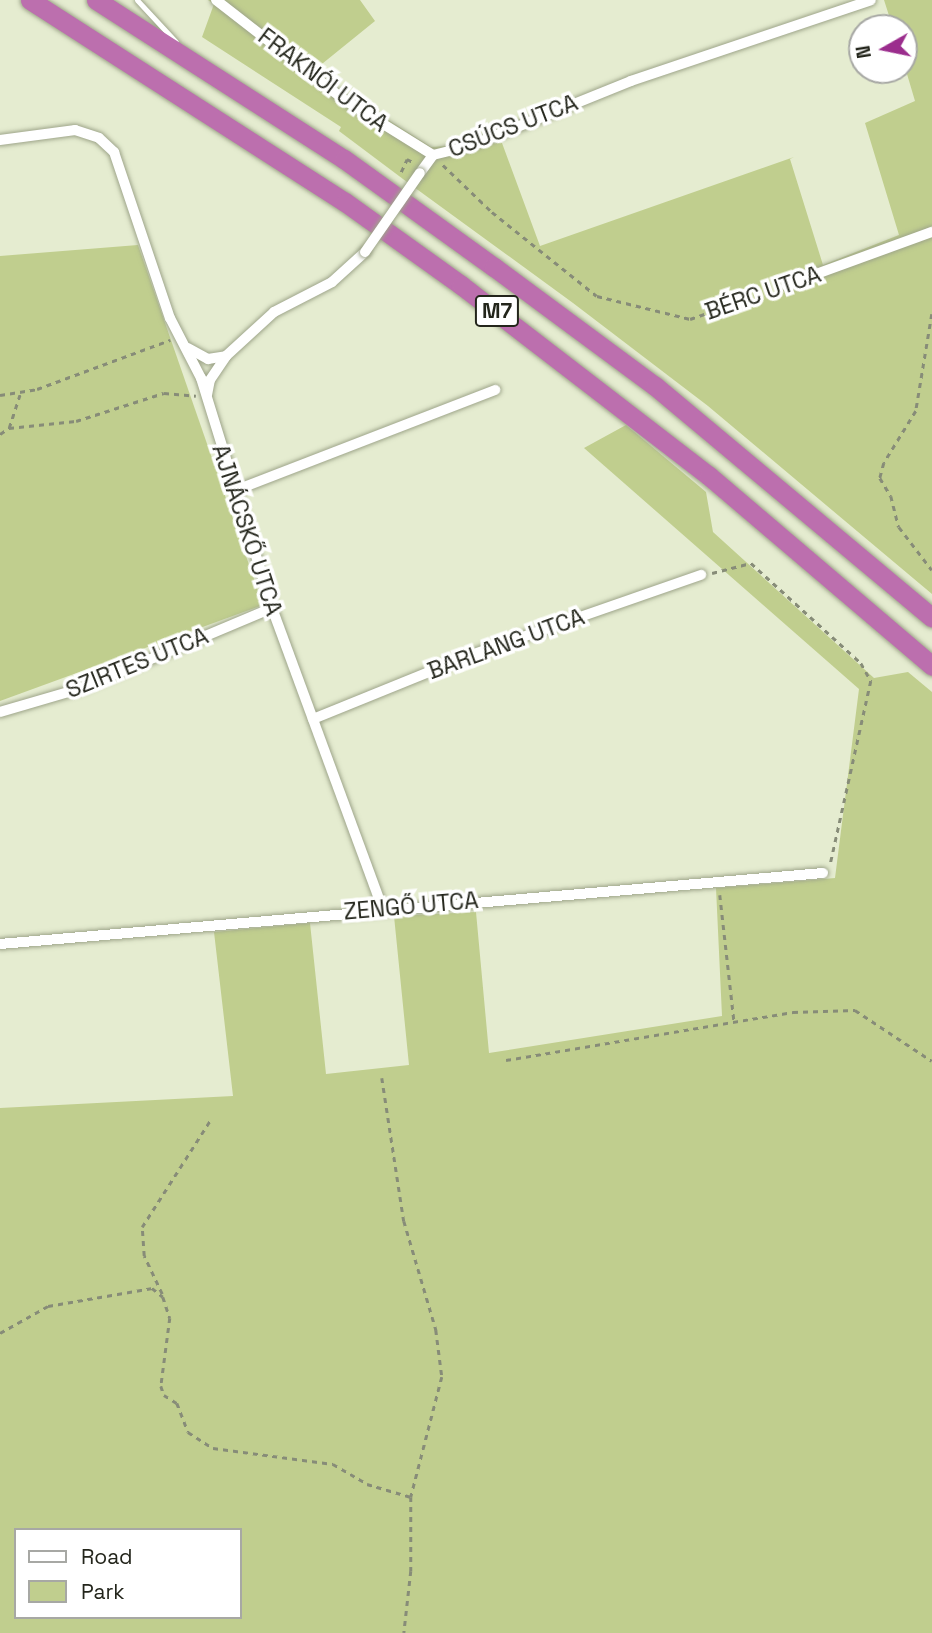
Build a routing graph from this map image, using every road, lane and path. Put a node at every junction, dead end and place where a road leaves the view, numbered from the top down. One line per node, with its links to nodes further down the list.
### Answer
1 (30, 0): 27 (highway, M7)
2 (96, 0): 6 (highway, M7)
3 (137, 0): 6 (lane)
4 (216, 0): 8 (street, FRAKNÓI UTCA)
5 (871, 0): 8 (street, CSÚCS UTCA)
6 (190, 58): 26 (highway, M7)
7 (0, 140): 14 (street, AJNÁCSKŐ UTCA)
8 (433, 155): 9 (street, CSÚCS UTCA); 12 (path, BÉRC UTCA)
9 (418, 168): 10 (path); 15 (street, CSÚCS UTCA, bridge)
10 (401, 172)
11 (932, 232): 12 (street, BÉRC UTCA)
12 (786, 285)
13 (932, 314): 23 (path)
14 (183, 341): 15 (street); 17 (path); 19 (street, AJNÁCSKŐ UTCA)
15 (226, 356): 19 (street, CSÚCS UTCA)
16 (495, 390): 22 (street)
17 (20, 394): 18 (path); 20 (path)
18 (0, 395)
19 (206, 397): 20 (path); 22 (street, AJNÁCSKŐ UTCA)
20 (9, 428): 21 (path)
21 (0, 434)
22 (236, 490): 25 (street, AJNÁCSKŐ UTCA)
23 (932, 570)
24 (701, 575): 29 (street, BARLANG UTCA); 30 (path)
25 (272, 608): 28 (street, SZIRTES UTCA); 29 (street, AJNÁCSKŐ UTCA)
26 (932, 618)
27 (932, 666)
28 (0, 712)
29 (313, 719): 32 (street, AJNÁCSKŐ UTCA)
30 (823, 873): 31 (street, ZENGŐ UTCA)
31 (719, 881): 32 (street, ZENGŐ UTCA); 34 (path)
32 (382, 908): 33 (street, ZENGŐ UTCA)
33 (0, 944)
34 (734, 1021): 35 (path); 36 (path)
35 (506, 1060)
36 (932, 1061)
37 (382, 1078): 41 (path)
38 (211, 1119): 39 (path)
39 (163, 1297): 40 (path); 41 (path)
40 (0, 1333)
41 (411, 1497): 42 (path)
42 (404, 1633)

